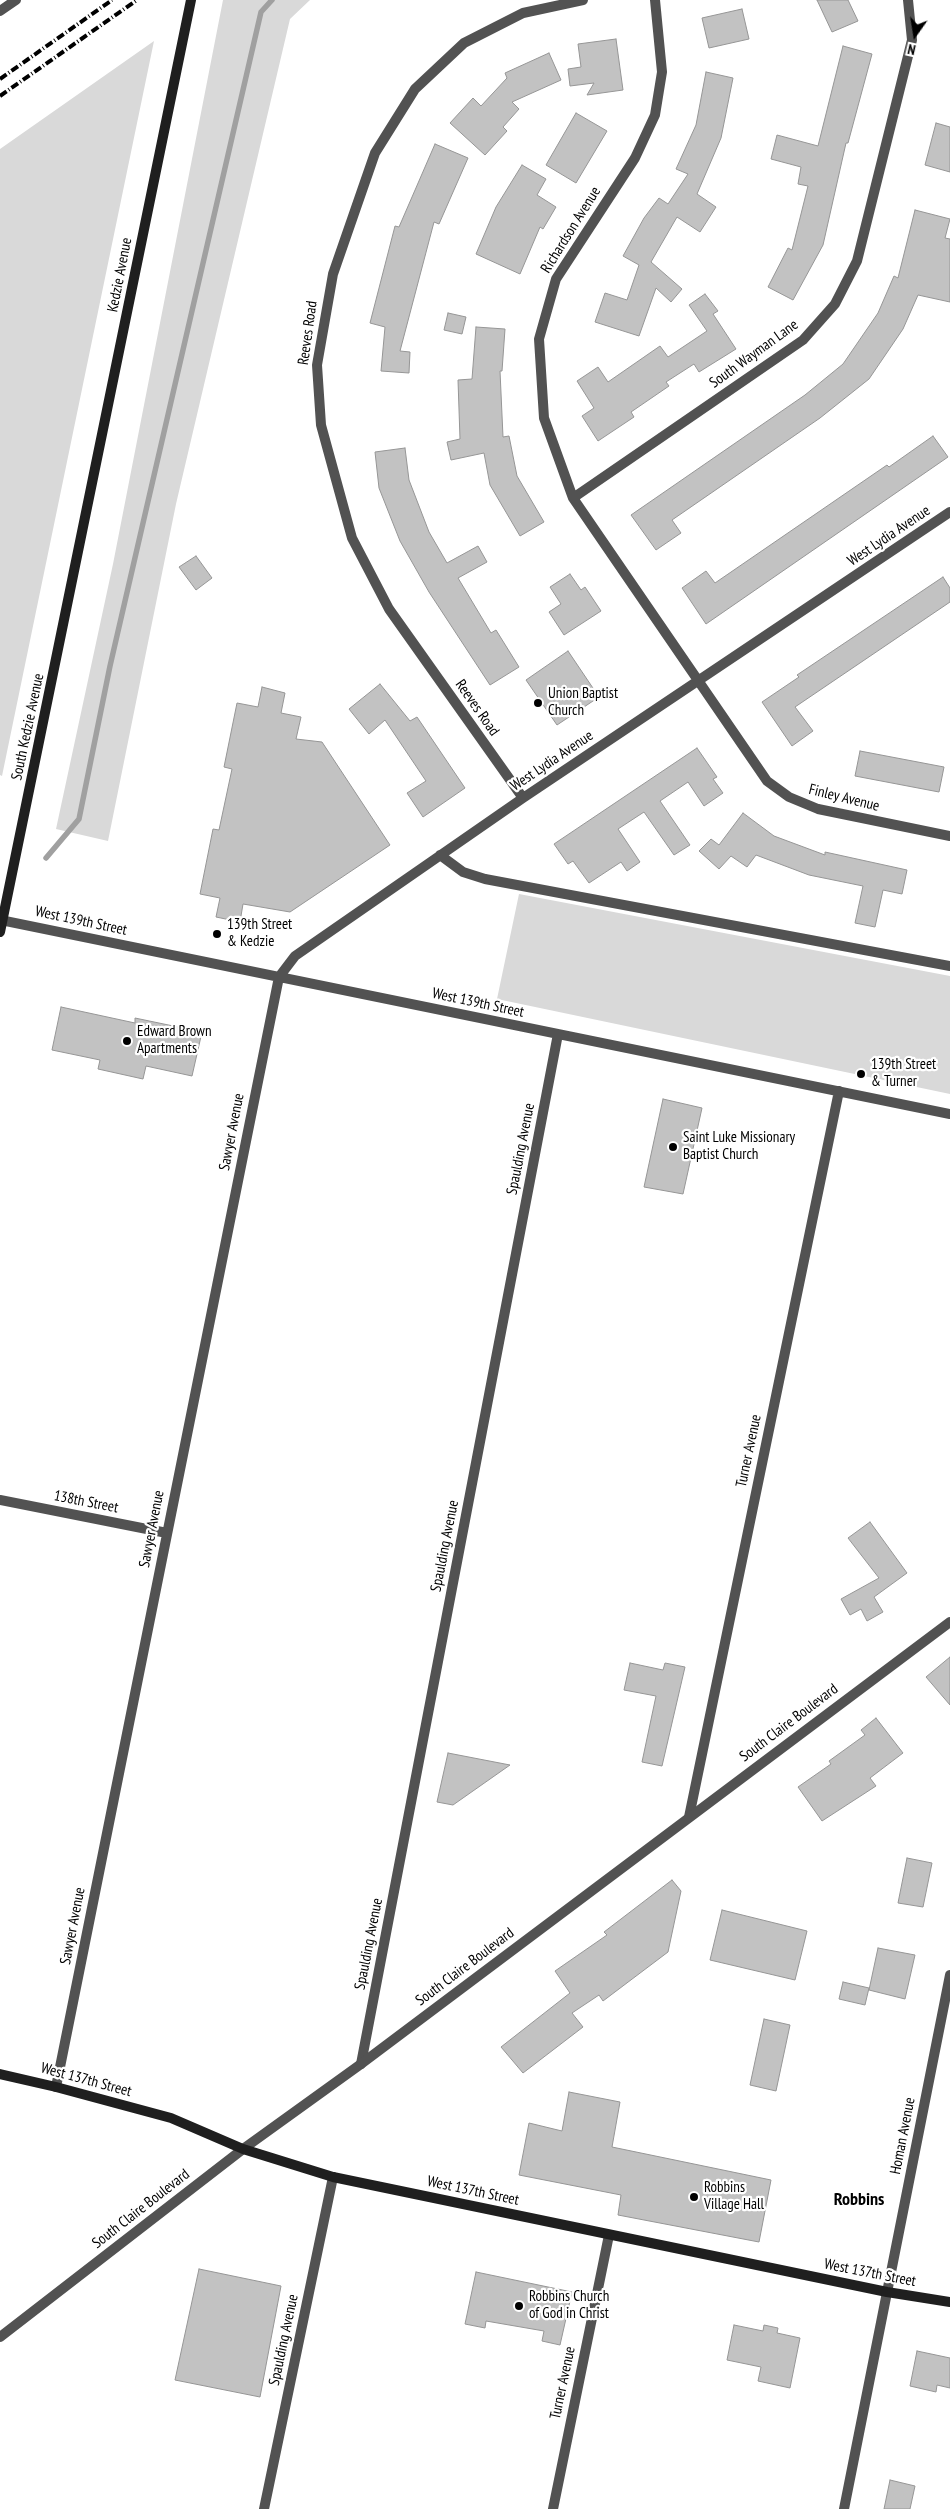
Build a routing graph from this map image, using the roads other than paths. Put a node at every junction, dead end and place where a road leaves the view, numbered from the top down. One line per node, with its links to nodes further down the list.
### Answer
1 (16, 0): 6 (street)
2 (191, 0): 9 (main road, Kedzie Avenue)
3 (583, 0): 11 (street, Reeves Road)
4 (655, 0): 7 (street, Richardson Avenue)
5 (908, 0): 7 (street, South Wayman Lane)
6 (0, 11)
7 (573, 498): 10 (street, Richardson Avenue)
8 (950, 512): 10 (street, West Lydia Avenue)
9 (78, 557): 14 (main road, South Kedzie Avenue)
10 (698, 682): 11 (street, West Lydia Avenue); 12 (street, Finley Avenue)
11 (522, 798): 13 (street, West Lydia Avenue)
12 (950, 836)
13 (440, 855): 16 (street); 17 (street, West Lydia Avenue)
14 (1, 920): 15 (main road, South Kedzie Avenue); 17 (street, West 139th Street)
15 (0, 932)
16 (950, 966)
17 (279, 977): 18 (street, West 139th Street); 22 (street, Sawyer Avenue)
18 (558, 1034): 19 (street, West 139th Street); 26 (street, Spaulding Avenue)
19 (839, 1091): 20 (street, West 139th Street); 24 (street, Turner Avenue)
20 (950, 1114)
21 (0, 1500): 22 (street, 138th Street)
22 (167, 1533): 28 (street, Sawyer Avenue)
23 (950, 1622): 24 (street, South Claire Boulevard)
24 (689, 1817): 26 (street, South Claire Boulevard)
25 (950, 1975): 32 (street, Homan Avenue)
26 (361, 2064): 29 (street, South Claire Boulevard)
27 (0, 2074): 28 (main road, West 137th Street)
28 (56, 2087): 29 (main road, West 137th Street)
29 (244, 2149): 30 (main road, West 137th Street); 34 (street, South Claire Boulevard)
30 (333, 2177): 31 (main road, West 137th Street); 35 (street, Spaulding Avenue)
31 (609, 2235): 32 (main road, West 137th Street); 36 (street, Turner Avenue)
32 (887, 2292): 33 (main road, West 137th Street); 37 (street, Homan Avenue)
33 (950, 2302)
34 (0, 2337)
35 (264, 2509)
36 (553, 2509)
37 (844, 2509)

